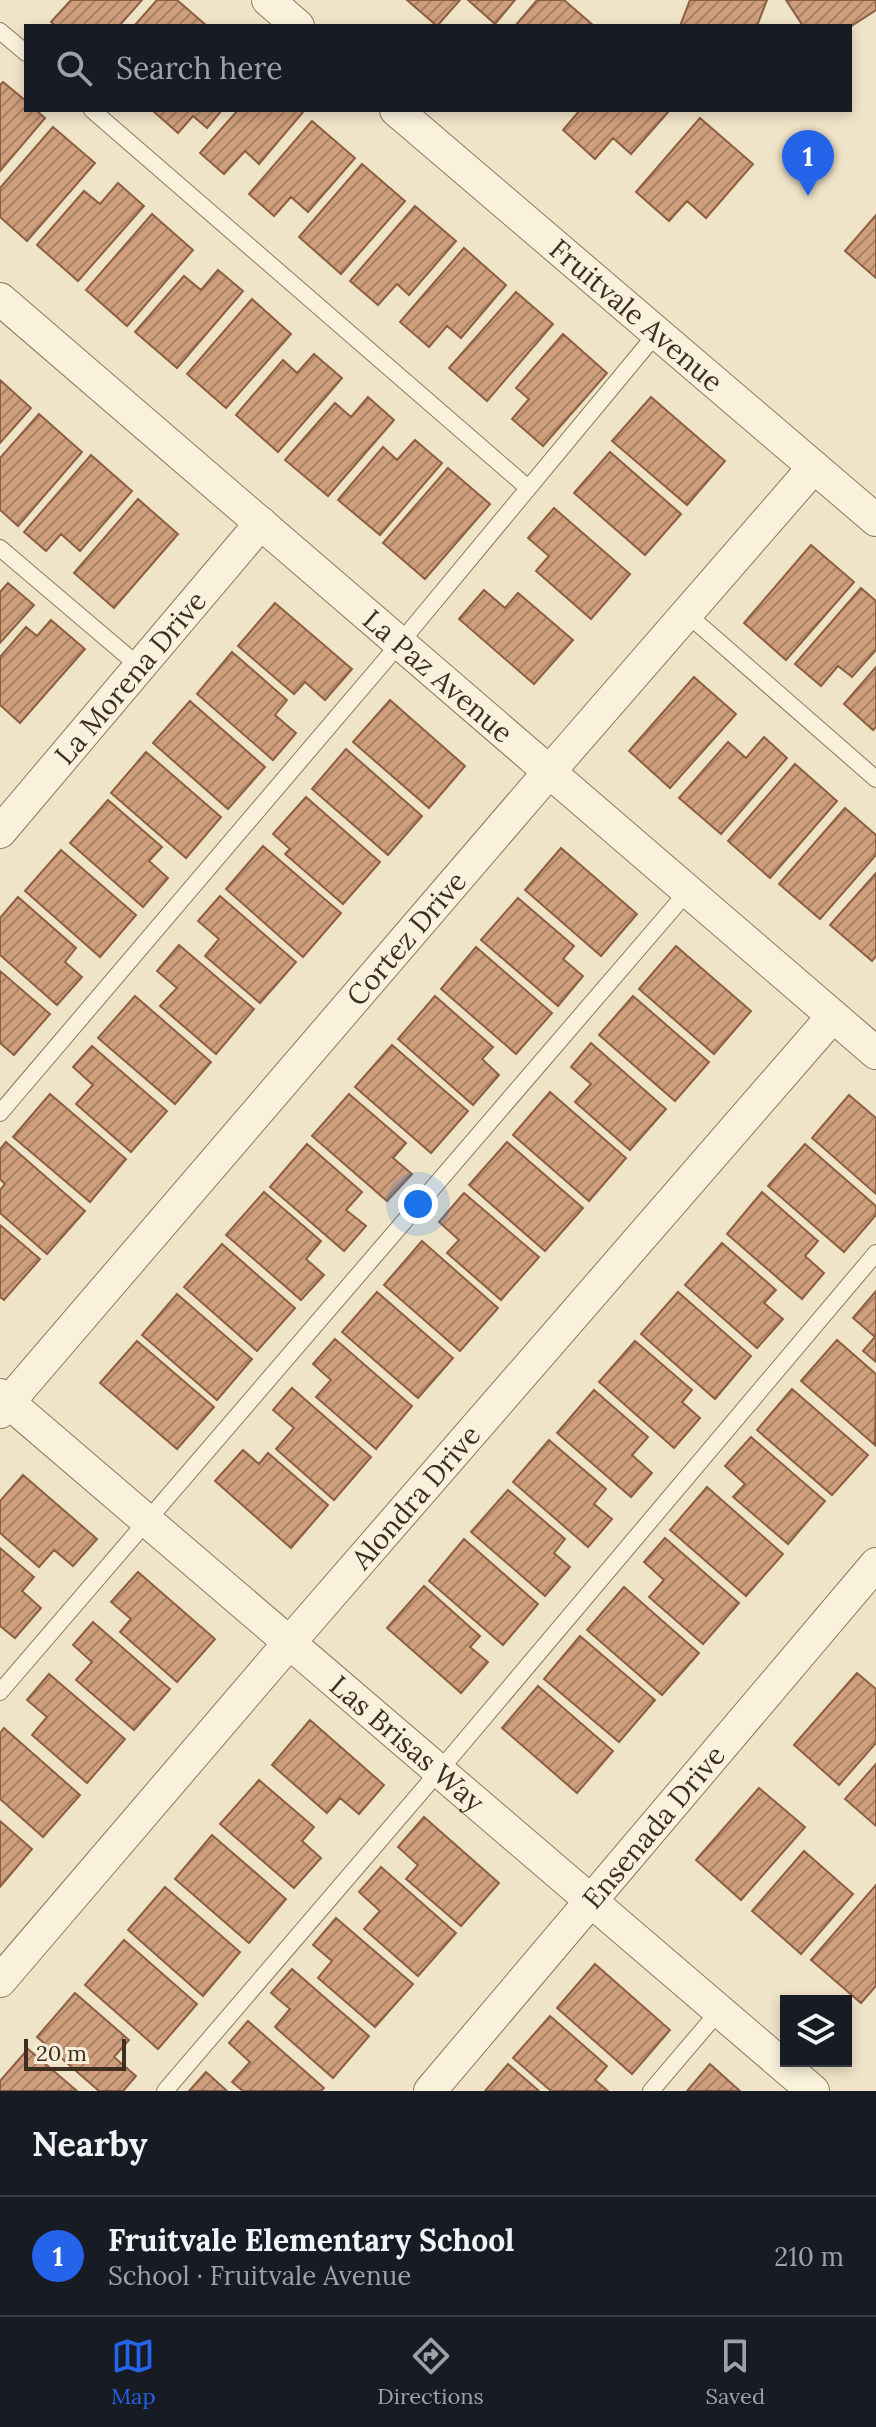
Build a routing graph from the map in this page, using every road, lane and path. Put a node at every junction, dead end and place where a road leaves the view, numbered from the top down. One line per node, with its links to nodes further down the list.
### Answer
1 (268, 0): 2 (street)
2 (296, 24)
3 (0, 31): 4 (lane)
4 (24, 51)
5 (94, 112): 10 (lane)
6 (398, 112): 8 (street, Fruitvale Avenue)
7 (0, 299): 12 (street, La Paz Avenue)
8 (657, 333): 9 (street, Fruitvale Avenue); 10 (lane)
9 (814, 467): 11 (street, Fruitvale Avenue); 14 (street, Cortez Drive)
10 (528, 488): 15 (lane)
11 (876, 520)
12 (261, 523): 15 (street, La Paz Avenue); 16 (street, La Morena Drive)
13 (0, 548): 16 (lane)
14 (687, 614): 17 (street, Cortez Drive); 18 (lane)
15 (400, 643): 17 (street, La Paz Avenue); 23 (lane)
16 (140, 667): 19 (street, La Morena Drive)
17 (549, 772): 20 (street, La Paz Avenue); 25 (street, Cortez Drive)
18 (876, 779)
19 (4, 819)
20 (688, 891): 21 (street, La Paz Avenue); 26 (lane)
21 (833, 1016): 22 (street, La Paz Avenue); 28 (street, Alondra Drive)
22 (876, 1053)
23 (0, 1113)
24 (876, 1253): 30 (lane)
25 (3, 1403): 26 (street, Las Brisas Way)
26 (146, 1520): 28 (street, Las Brisas Way); 29 (lane)
27 (871, 1580): 31 (street, Ensenada Drive)
28 (289, 1643): 30 (street, Las Brisas Way); 32 (street, Alondra Drive)
29 (0, 1692)
30 (439, 1771): 31 (street, Las Brisas Way); 34 (lane)
31 (591, 1901): 33 (street, Las Brisas Way); 35 (street, Ensenada Drive)
32 (0, 1981)
33 (719, 2011): 36 (lane); 37 (street, Las Brisas Way)
34 (165, 2091)
35 (430, 2091)
36 (651, 2091)
37 (813, 2091)

